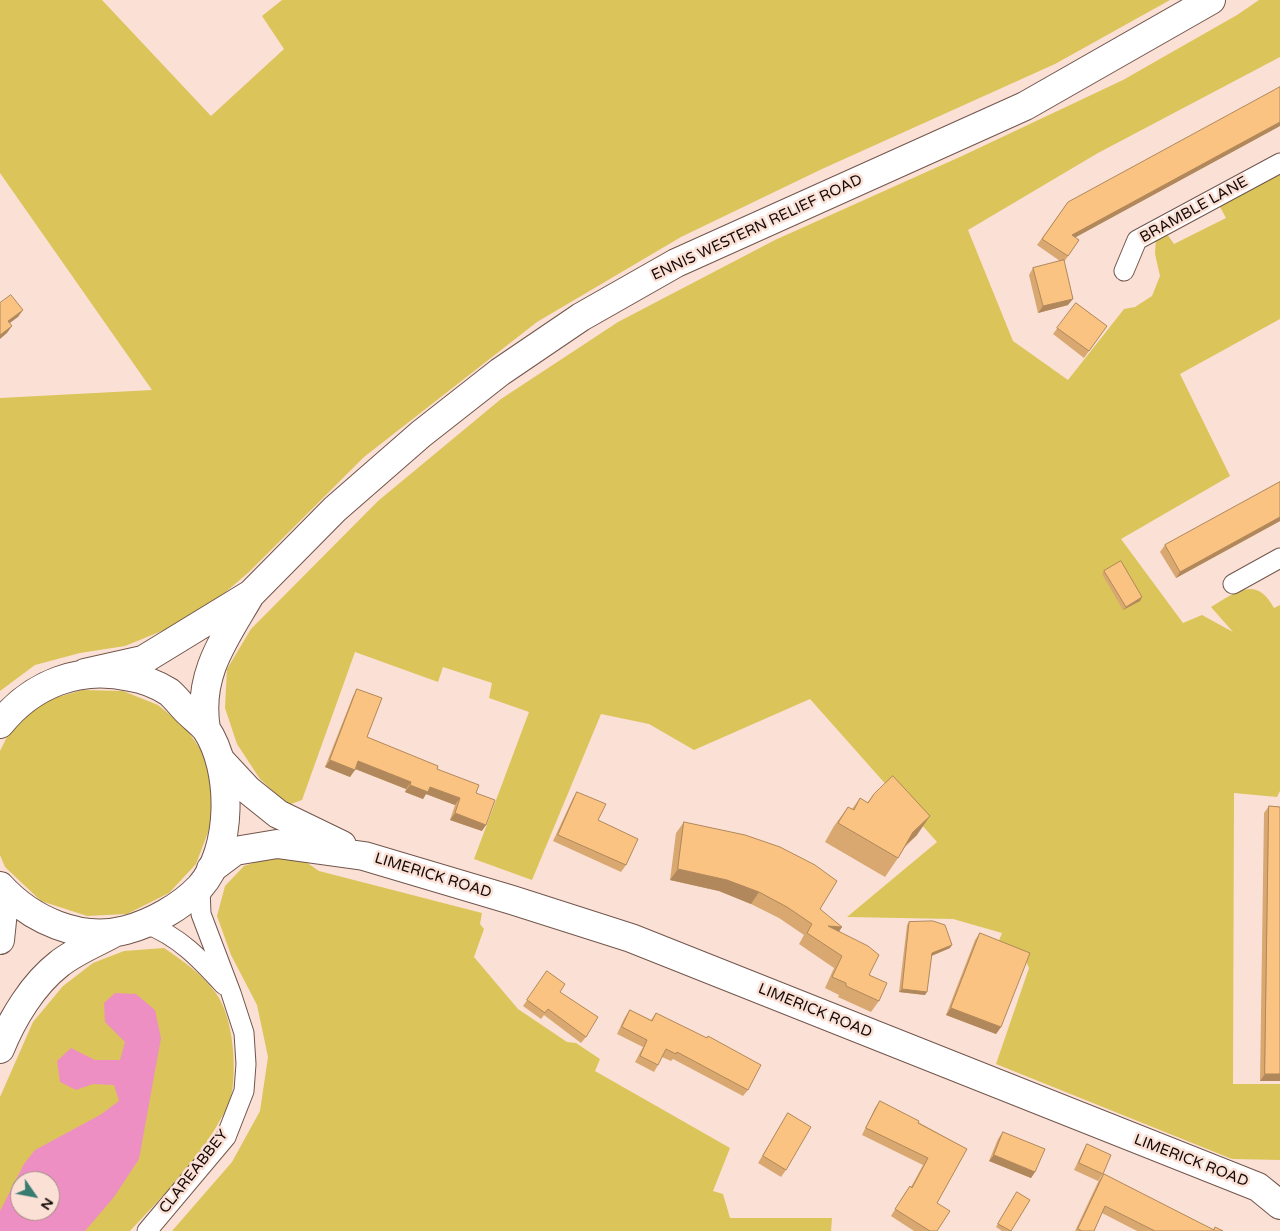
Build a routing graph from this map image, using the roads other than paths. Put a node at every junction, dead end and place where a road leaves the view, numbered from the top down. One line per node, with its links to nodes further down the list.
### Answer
1 (1211, 0): 6 (main road, ENNIS WESTERN RELIEF ROAD)
2 (1280, 162): 3 (street, BRAMBLE LANE)
3 (1124, 272)
4 (1280, 558): 5 (street)
5 (1233, 584)
6 (251, 594): 7 (main road, ENNIS WESTERN RELIEF ROAD); 9 (main road, ENNIS WESTERN RELIEF ROAD)
7 (85, 673): 8 (main road); 9 (main road)
8 (0, 724)
9 (206, 729): 10 (main road)
10 (221, 761): 11 (main road); 12 (main road)
11 (364, 856): 12 (main road); 20 (main road, LIMERICK ROAD)
12 (206, 878): 15 (main road); 18 (street, CLAREABBEY)
13 (0, 886): 16 (main road)
14 (0, 898): 17 (main road)
15 (146, 924): 16 (main road); 18 (street, CLAREABBEY)
16 (116, 932): 19 (main road)
17 (0, 940)
18 (231, 993): 22 (street, CLAREABBEY)
19 (0, 1049)
20 (1269, 1187): 21 (main road, LIMERICK ROAD)
21 (1280, 1205)
22 (147, 1231)

